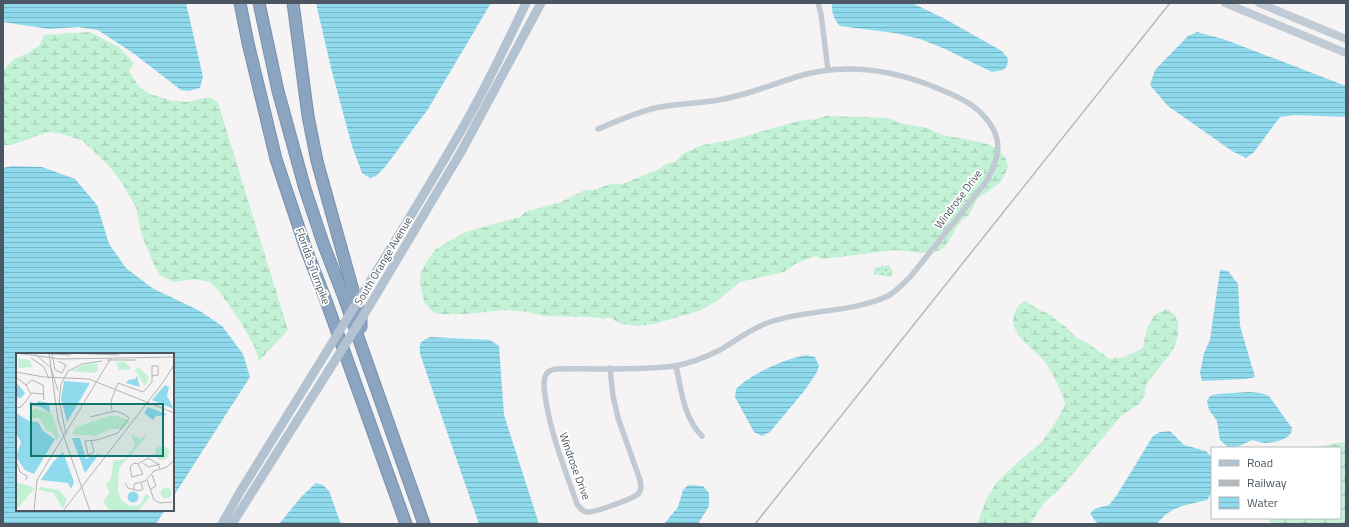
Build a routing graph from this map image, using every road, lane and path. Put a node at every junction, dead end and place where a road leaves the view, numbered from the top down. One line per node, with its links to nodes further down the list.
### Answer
1 (233, 3): 16 (highway)
2 (240, 3): 16 (highway, Florida's Turnpike)
3 (259, 3): 17 (highway, Florida's Turnpike)
4 (293, 3): 17 (highway)
5 (526, 3): 21 (main road, South Orange Avenue, bridge)
6 (541, 3): 22 (main road, South Orange Avenue, bridge)
7 (818, 3): 11 (street)
8 (822, 3): 11 (street)
9 (1225, 3): 13 (main road)
10 (1259, 3): 12 (main road)
11 (821, 14): 14 (street)
12 (1346, 39)
13 (1346, 53)
14 (828, 70): 15 (street, Windrose Drive); 18 (street, Windrose Drive)
15 (598, 129)
16 (276, 159): 23 (highway, Florida's Turnpike)
17 (362, 348): 24 (highway, Florida's Turnpike)
18 (676, 366): 19 (street, Windrose Drive); 20 (street)
19 (610, 368): 19 (street, Windrose Drive)
20 (702, 436)
21 (222, 524)
22 (232, 524)
23 (406, 524)
24 (424, 524)

